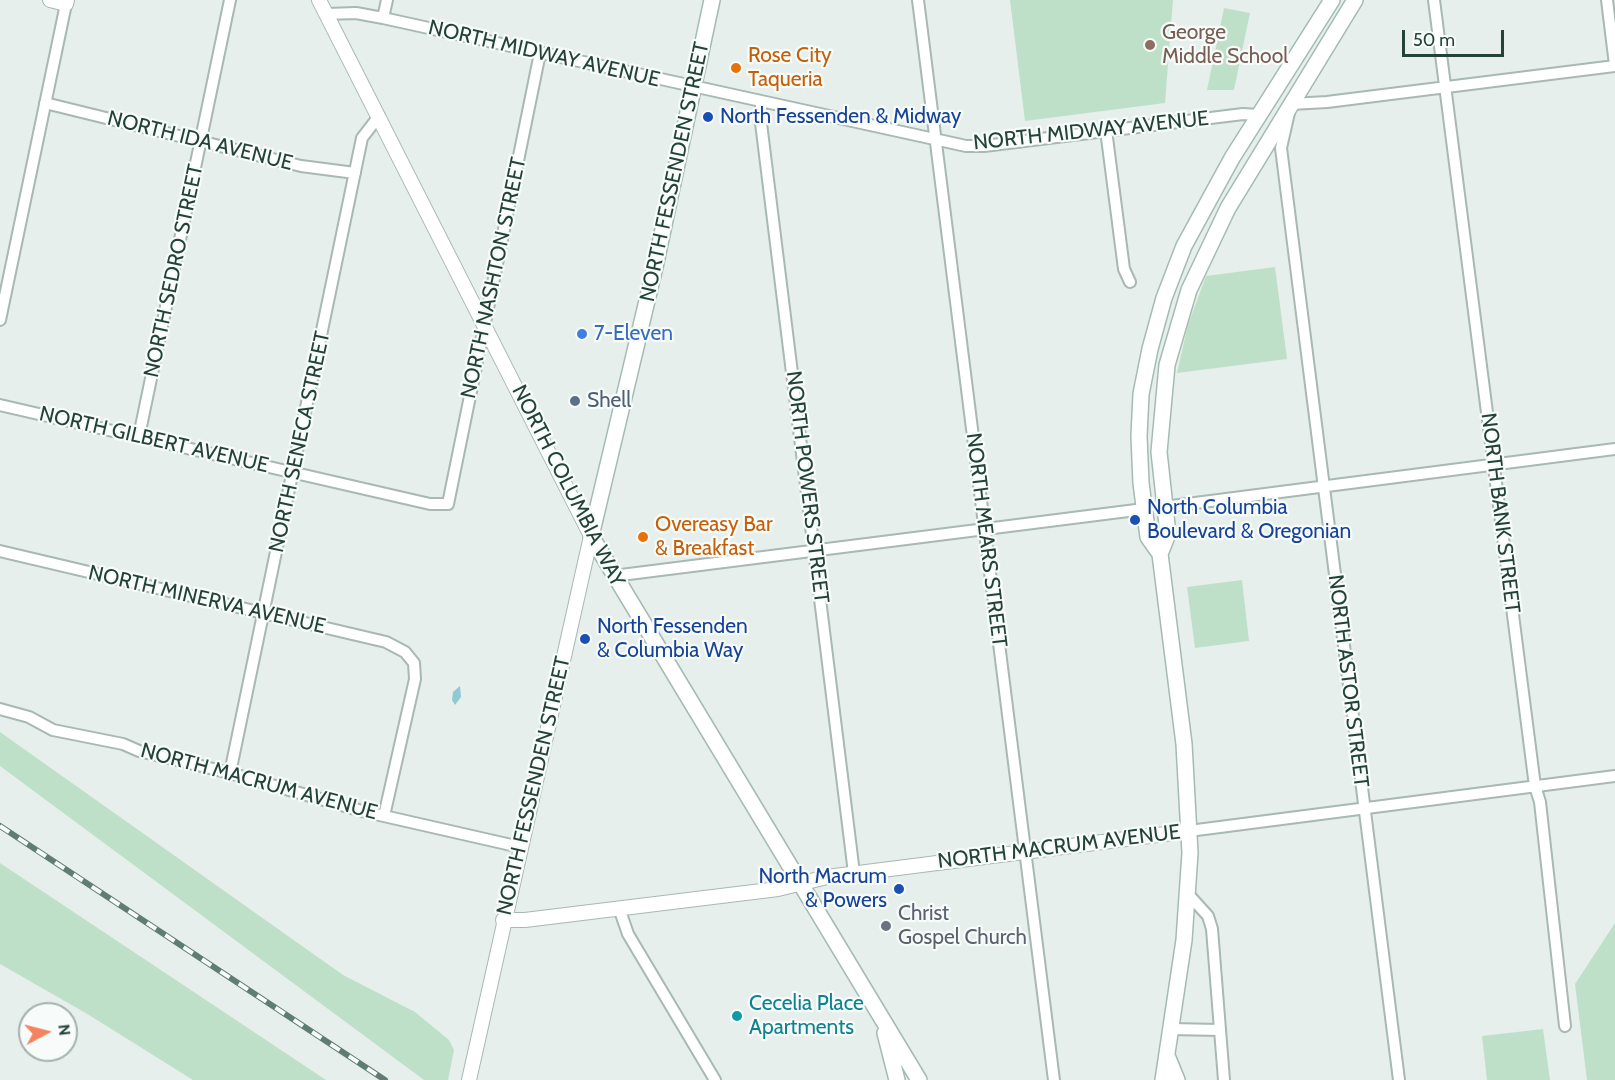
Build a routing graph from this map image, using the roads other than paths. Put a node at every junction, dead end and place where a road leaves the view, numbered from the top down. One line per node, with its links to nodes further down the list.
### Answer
1 (50, 0): 11 (street)
2 (230, 0): 26 (street, NORTH SEDRO STREET)
3 (320, 0): 12 (street, NORTH COLUMBIA WAY)
4 (387, 0): 13 (street)
5 (712, 0): 18 (main road, NORTH FESSENDEN STREET)
6 (918, 0): 25 (street, NORTH MEARS STREET)
7 (1332, 0): 15 (main road)
8 (1354, 0): 21 (main road)
9 (1434, 0): 17 (street, NORTH BANK STREET)
10 (1607, 0): 16 (street)
11 (66, 2): 20 (street)
12 (326, 14): 13 (street, NORTH MIDWAY AVENUE); 23 (street, NORTH COLUMBIA WAY)
13 (383, 18): 14 (street, NORTH MIDWAY AVENUE)
14 (540, 53): 18 (street, NORTH MIDWAY AVENUE); 30 (street, NORTH NASHTON STREET)
15 (1296, 59): 21 (main road); 22 (main road)
16 (1615, 65): 17 (street)
17 (1446, 87): 21 (street); 34 (street, NORTH BANK STREET)
18 (694, 88): 19 (street, NORTH MIDWAY AVENUE); 41 (main road, NORTH FESSENDEN STREET)
19 (761, 101): 25 (street, NORTH MIDWAY AVENUE); 42 (street, NORTH POWERS STREET)
20 (45, 103): 26 (street, NORTH IDA AVENUE); 29 (street)
21 (1291, 104): 36 (street, NORTH ASTOR STREET); 38 (main road)
22 (1258, 115): 24 (street, NORTH MIDWAY AVENUE); 39 (main road)
23 (379, 116): 27 (street, NORTH SENECA STREET); 30 (street, NORTH COLUMBIA WAY)
24 (1106, 130): 25 (street, NORTH MIDWAY AVENUE); 28 (street)
25 (936, 138): 40 (street, NORTH MEARS STREET)
26 (201, 141): 27 (street, NORTH IDA AVENUE); 32 (street, NORTH SEDRO STREET)
27 (355, 173): 35 (street, NORTH SENECA STREET)
28 (1130, 282)
29 (0, 320)
30 (485, 323): 37 (street, NORTH NASHTON STREET); 41 (street, NORTH COLUMBIA WAY)
31 (0, 405): 32 (street, NORTH GILBERT AVENUE)
32 (139, 436): 35 (street, NORTH GILBERT AVENUE)
33 (1615, 449): 34 (street)
34 (1493, 464): 36 (street); 50 (street, NORTH BANK STREET)
35 (294, 472): 37 (street, NORTH GILBERT AVENUE); 46 (street, NORTH SENECA STREET)
36 (1323, 488): 38 (street); 51 (street, NORTH ASTOR STREET)
37 (448, 504)
38 (1164, 507): 44 (main road)
39 (1144, 509): 40 (street); 44 (main road)
40 (985, 529): 42 (street); 55 (street, NORTH MEARS STREET)
41 (591, 536): 45 (main road, NORTH COLUMBIA WAY); 54 (street, NORTH FESSENDEN STREET)
42 (815, 550): 45 (street); 56 (street, NORTH POWERS STREET)
43 (0, 551): 46 (street, NORTH MINERVA AVENUE)
44 (1160, 554): 53 (main road)
45 (613, 576): 57 (main road, NORTH COLUMBIA WAY)
46 (264, 613): 48 (street, NORTH SENECA STREET); 52 (street, NORTH MINERVA AVENUE)
47 (0, 709): 48 (street, NORTH MACRUM AVENUE)
48 (230, 773): 52 (street, NORTH MACRUM AVENUE)
49 (1615, 776): 50 (street, NORTH MACRUM AVENUE)
50 (1535, 786): 51 (street, NORTH MACRUM AVENUE); 62 (street, NORTH BANK STREET)
51 (1365, 807): 53 (street, NORTH MACRUM AVENUE); 74 (street, NORTH ASTOR STREET)
52 (384, 816): 54 (street, NORTH MACRUM AVENUE)
53 (1189, 831): 55 (street, NORTH MACRUM AVENUE); 58 (main road)
54 (520, 847): 60 (street, NORTH FESSENDEN STREET)
55 (1026, 852): 56 (street, NORTH MACRUM AVENUE); 70 (street, NORTH MEARS STREET)
56 (854, 873): 57 (street, NORTH MACRUM AVENUE)
57 (800, 883): 59 (street, NORTH MACRUM AVENUE); 61 (main road, NORTH COLUMBIA WAY)
58 (1188, 894): 63 (main road); 64 (street)
59 (618, 908): 60 (street, NORTH MACRUM AVENUE); 67 (street)
60 (503, 921): 66 (street, NORTH FESSENDEN STREET)
61 (881, 1018): 68 (main road); 69 (main road, NORTH COLUMBIA WAY)
62 (1566, 1026)
63 (1170, 1029): 64 (street); 65 (main road)
64 (1220, 1029): 73 (street)
65 (1167, 1055): 71 (main road); 72 (main road)
66 (469, 1079)
67 (715, 1080)
68 (897, 1080)
69 (919, 1080)
70 (1054, 1080)
71 (1163, 1080)
72 (1177, 1080)
73 (1224, 1080)
74 (1400, 1080)

